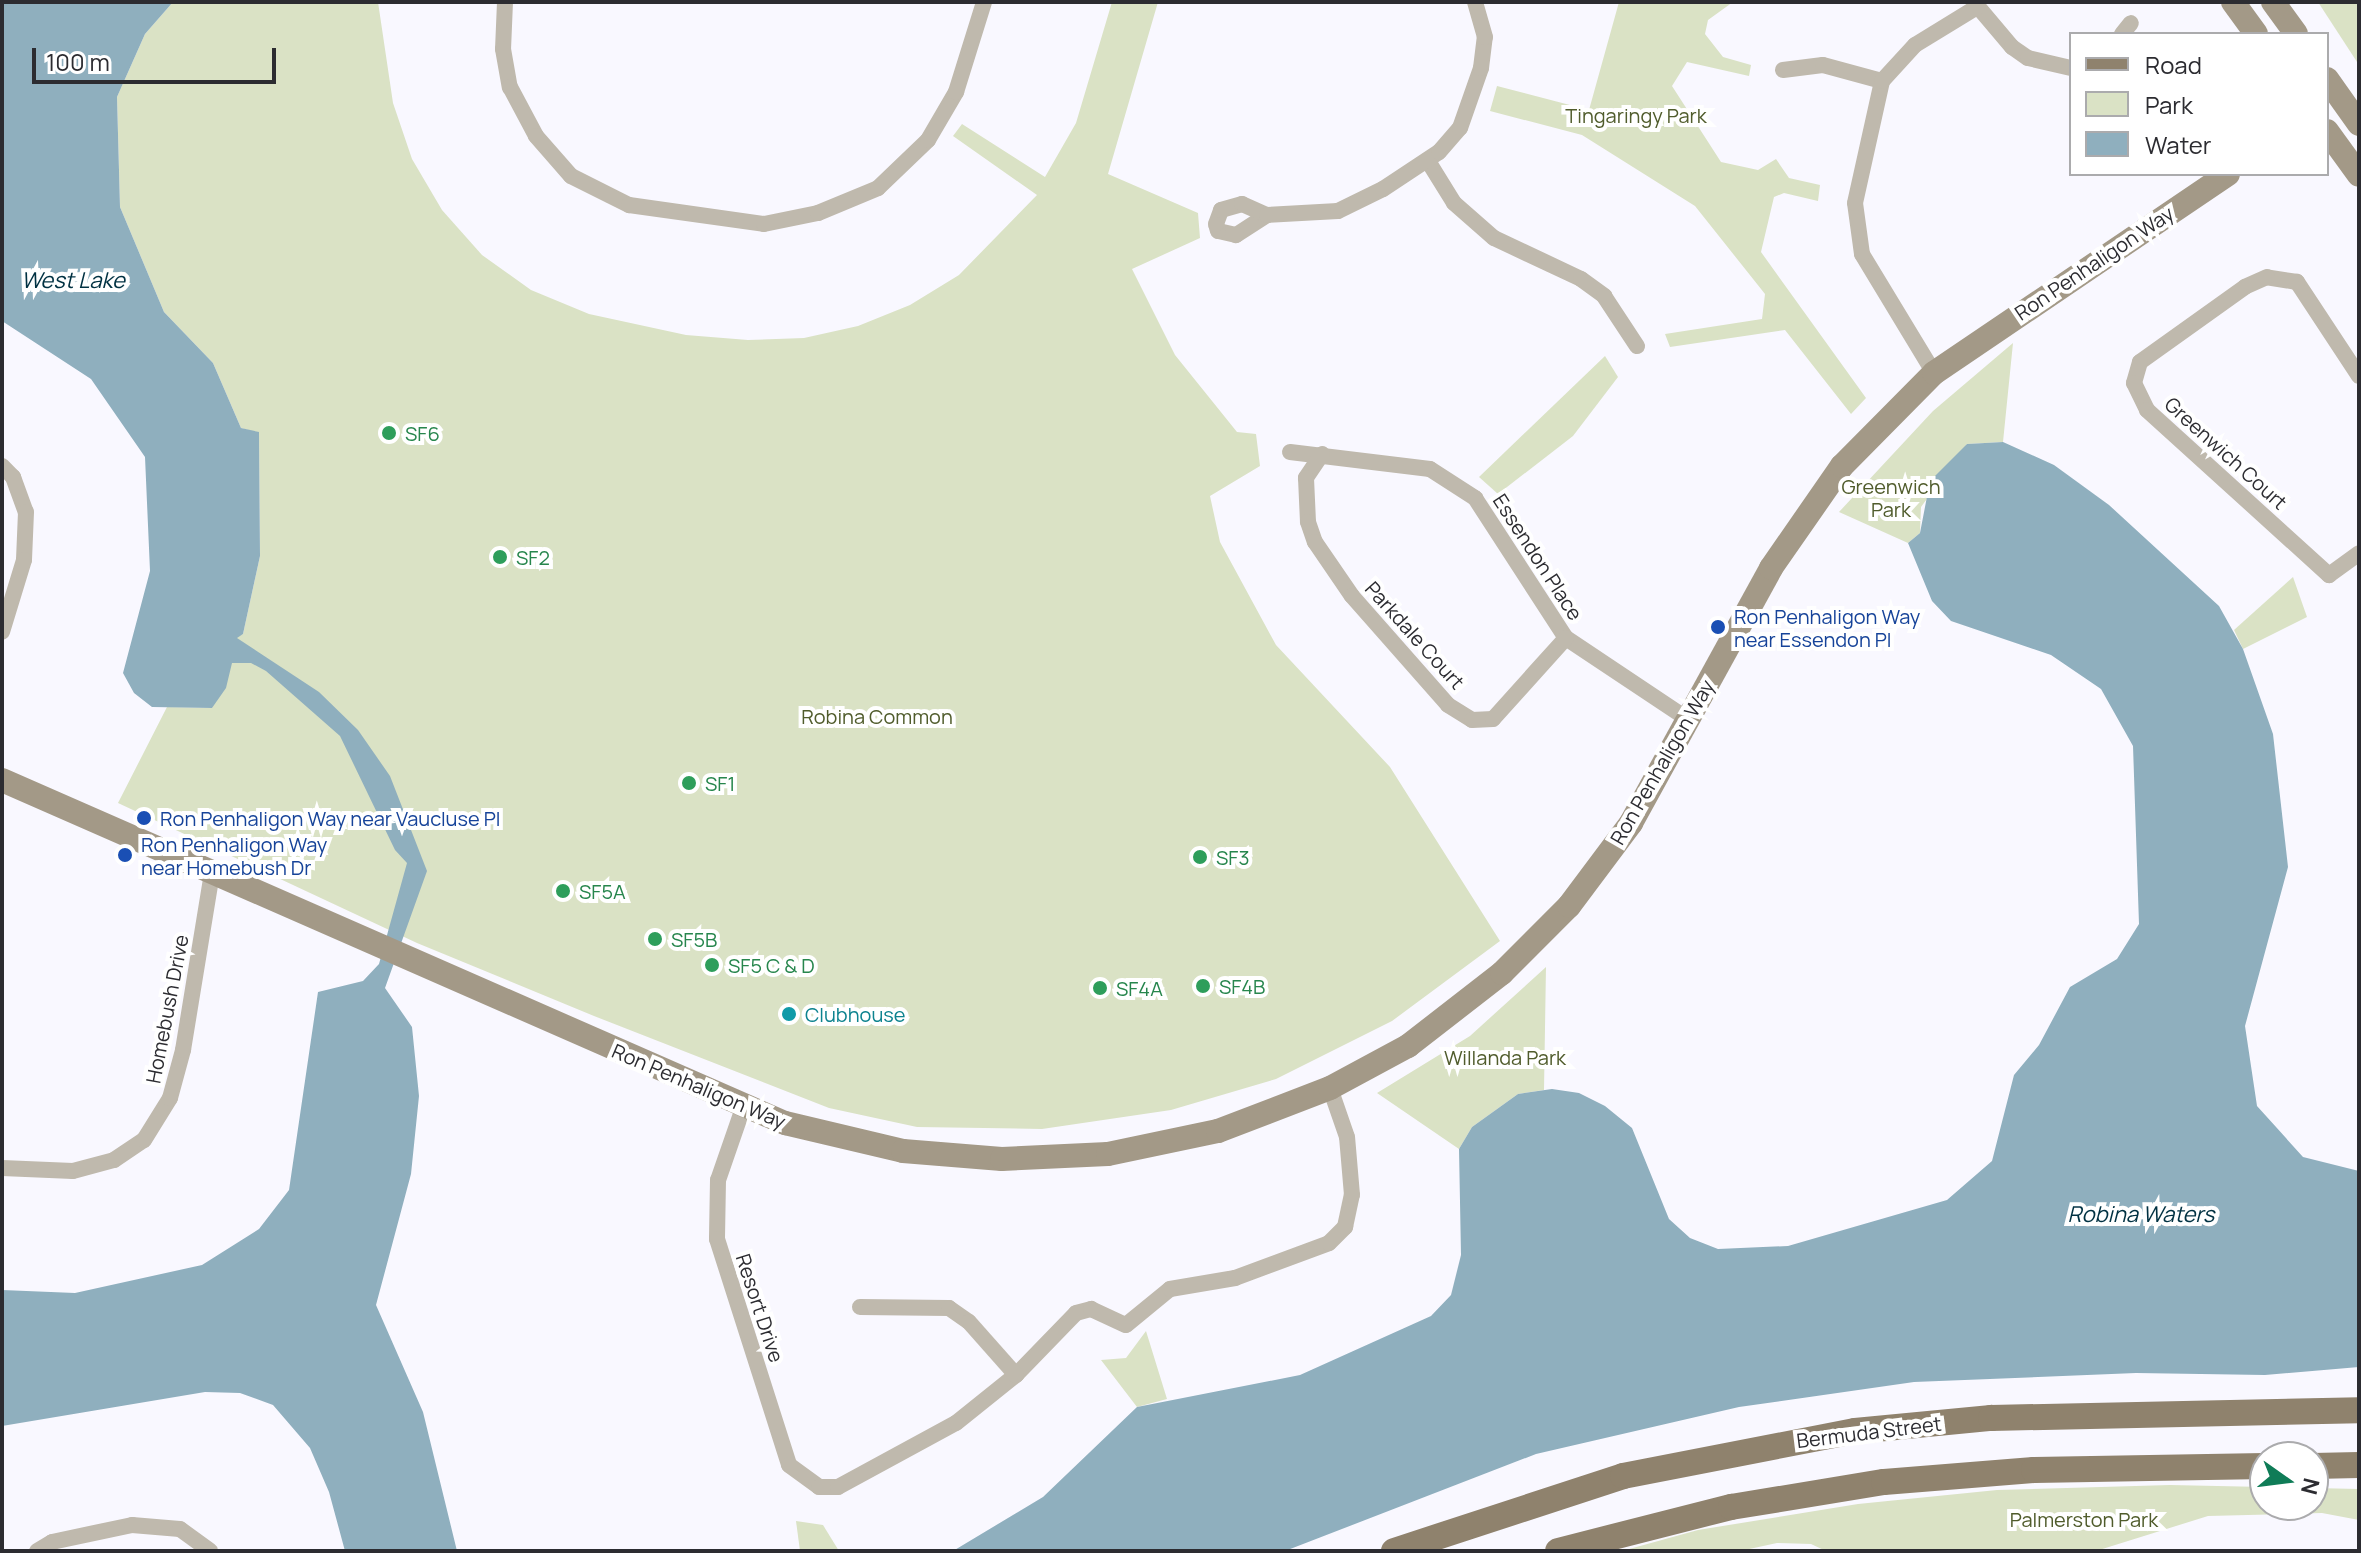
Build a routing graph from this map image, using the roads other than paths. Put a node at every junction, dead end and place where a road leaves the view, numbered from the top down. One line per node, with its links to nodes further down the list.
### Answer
1 (505, 2): 2 (street)
2 (984, 2)
3 (1475, 2): 15 (street)
4 (2233, 2): 7 (street)
5 (2273, 2): 8 (street)
6 (1975, 4): 9 (street); 11 (street)
7 (2255, 32)
8 (2295, 32)
9 (2069, 68)
10 (1783, 70): 11 (street)
11 (1882, 81): 20 (street)
12 (2332, 95): 13 (street)
13 (2359, 124)
14 (2329, 134): 16 (street)
15 (1428, 161): 18 (street); 19 (street)
16 (2359, 175)
17 (2225, 176): 20 (street, Ron Penhaligon Way)
18 (1267, 215)
19 (1637, 346)
20 (1934, 373): 28 (street, Ron Penhaligon Way)
21 (2359, 376): 25 (street, Greenwich Court)
22 (1290, 452): 23 (street, Essendon Place)
23 (1322, 454): 27 (street, Essendon Place); 27 (street, Parkdale Court)
24 (2, 466): 26 (street)
25 (2359, 553)
26 (2, 632)
27 (1566, 638): 28 (street, Essendon Place)
28 (1689, 720): 31 (street, Ron Penhaligon Way)
29 (2, 780): 30 (street, Ron Penhaligon Way)
30 (212, 873): 32 (street, Ron Penhaligon Way); 33 (street, Homebush Drive)
31 (1330, 1088): 32 (street, Ron Penhaligon Way); 35 (street)
32 (743, 1108): 35 (street, Resort Drive)
33 (2, 1168)
34 (860, 1307): 35 (street)
35 (1016, 1375)
36 (2359, 1410): 42 (main road, Bermuda Street)
37 (2359, 1465): 39 (main road)
38 (2249, 1466): 43 (main road)
39 (2329, 1466)
40 (37, 1551): 41 (street)
41 (210, 1551)
42 (1394, 1551)
43 (1558, 1551)

